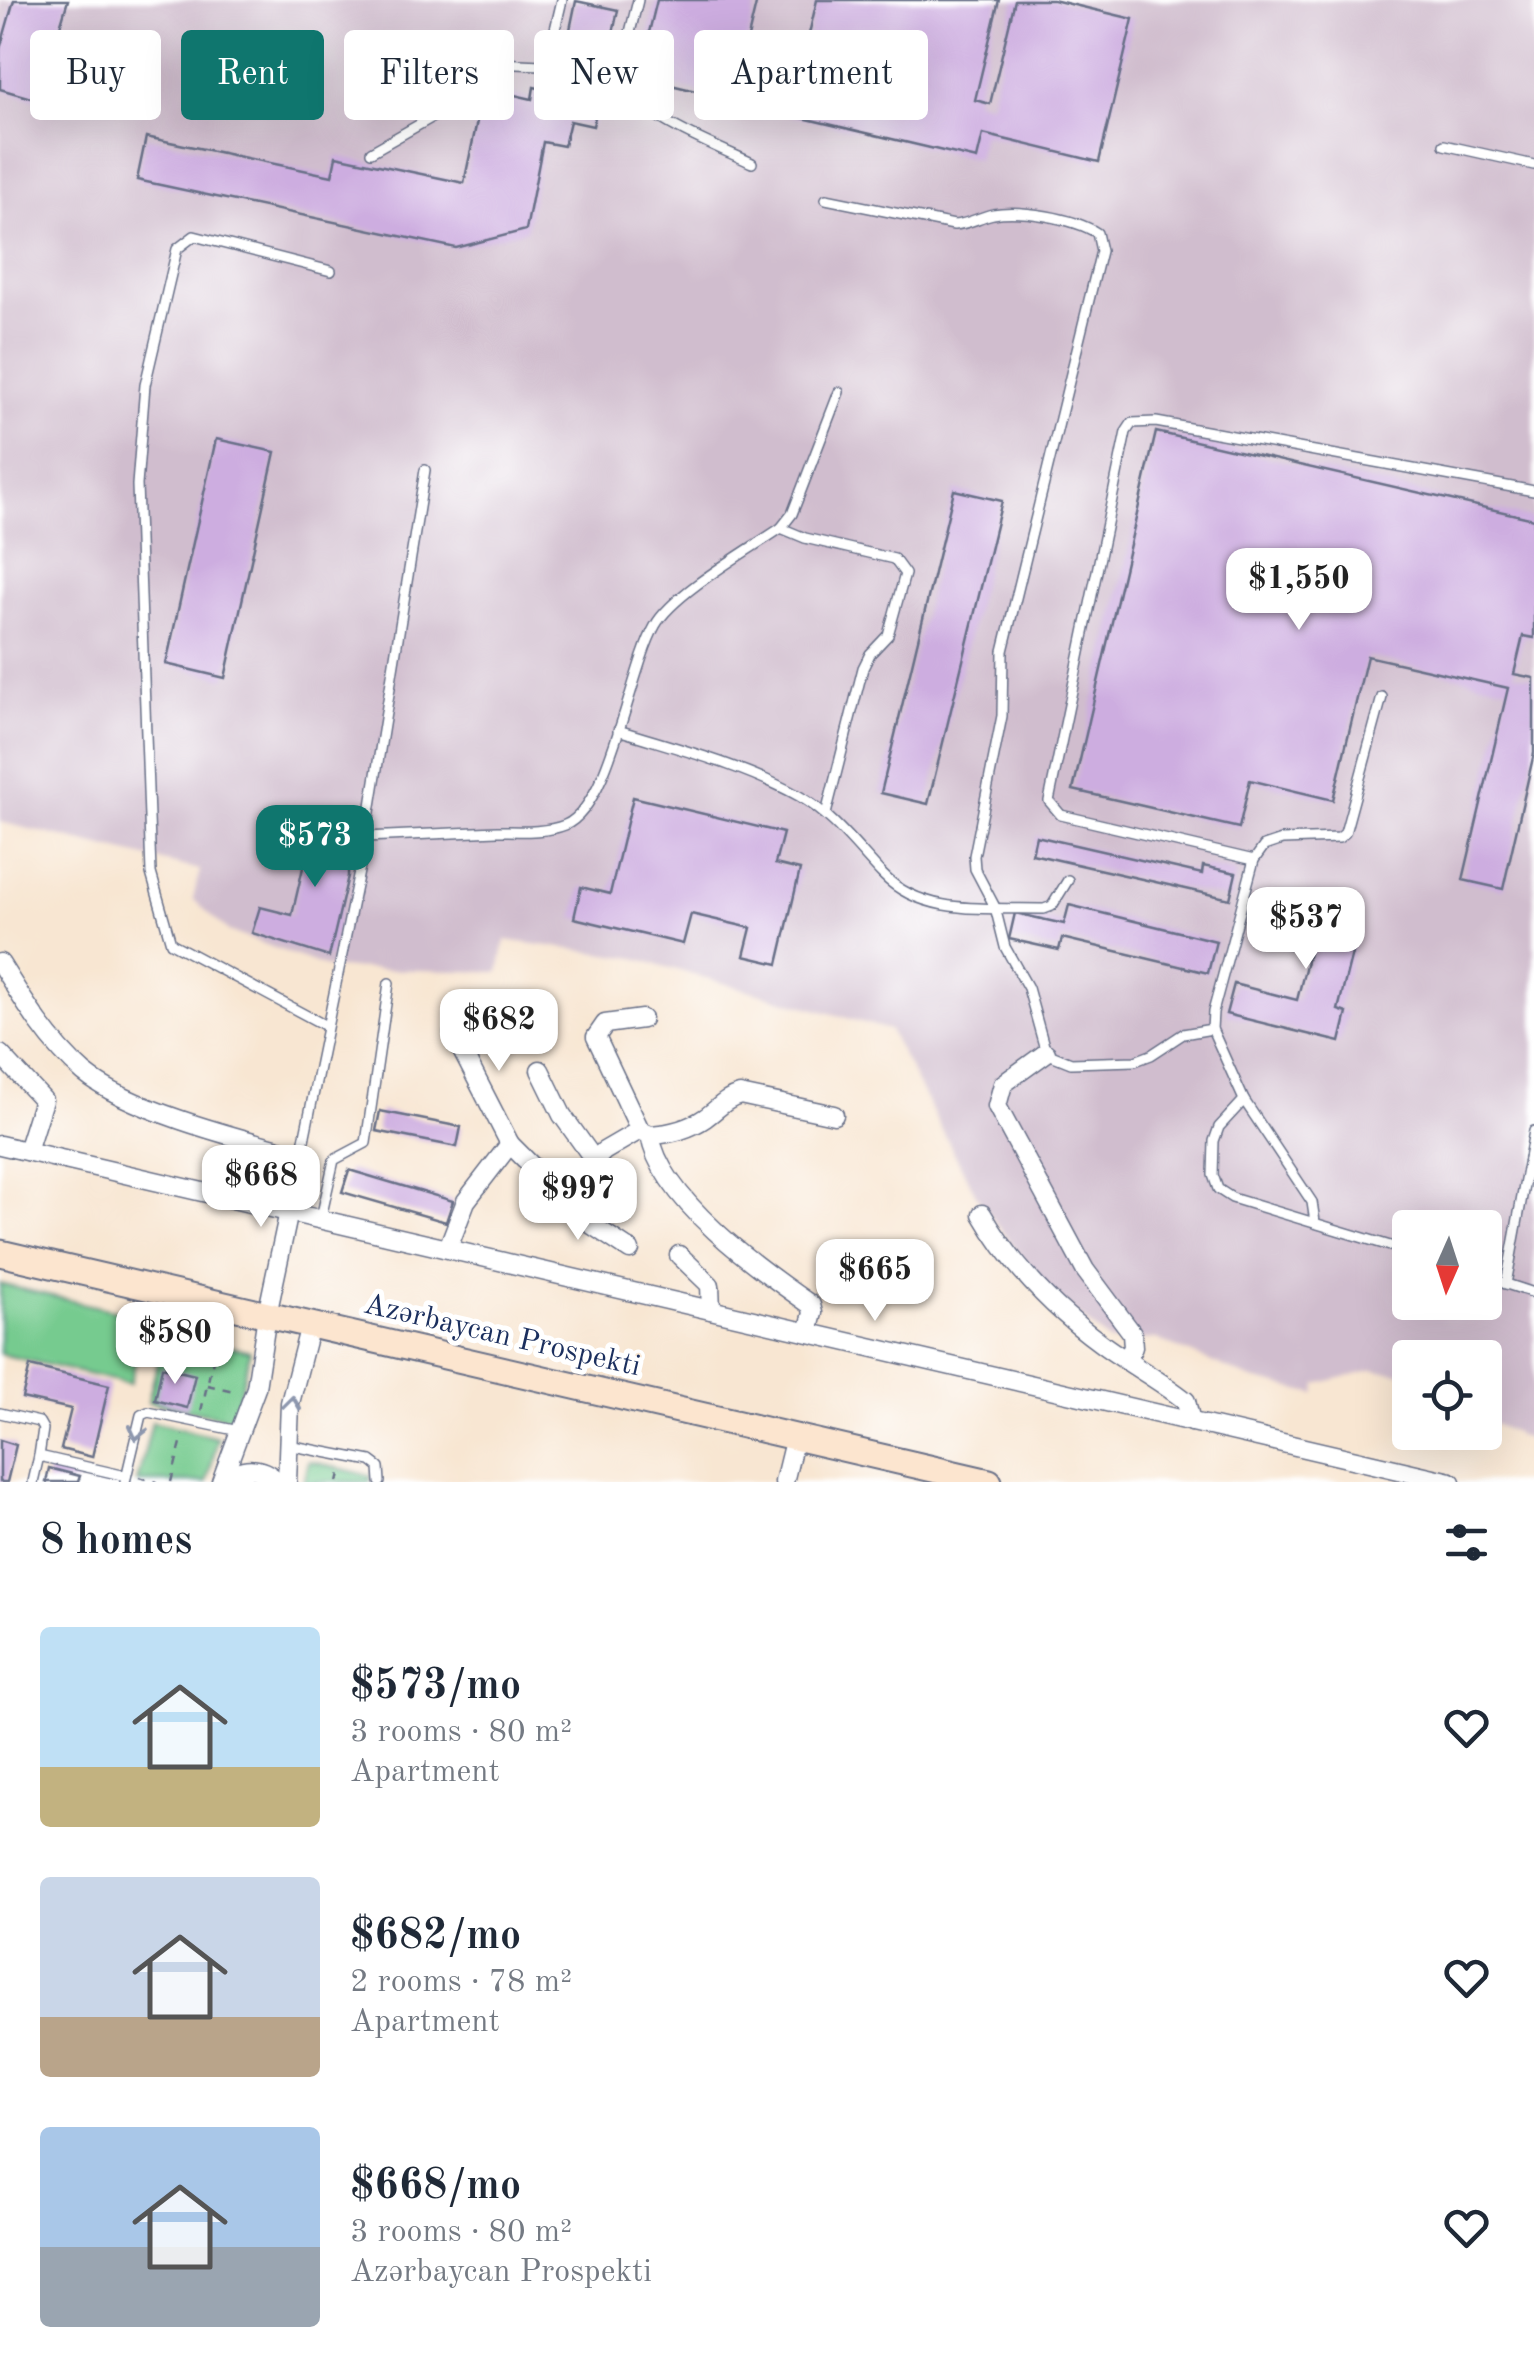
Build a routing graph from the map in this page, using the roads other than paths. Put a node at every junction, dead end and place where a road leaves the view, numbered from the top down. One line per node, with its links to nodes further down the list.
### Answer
1 (562, 0): 4 (lane)
2 (638, 0): 5 (lane)
3 (1444, 146): 6 (lane)
4 (371, 152)
5 (752, 163)
6 (1534, 165)
7 (826, 198): 19 (lane)
8 (332, 271): 24 (lane)
9 (840, 392): 12 (lane)
10 (425, 470): 16 (lane)
11 (1534, 492): 17 (lane)
12 (781, 528): 14 (lane); 15 (lane)
13 (1382, 697): 17 (lane)
14 (618, 730): 15 (lane); 16 (lane)
15 (826, 814): 19 (lane)
16 (366, 837): 24 (lane)
17 (1254, 860): 25 (lane)
18 (1068, 880): 19 (lane)
19 (995, 907): 26 (lane)
20 (0, 963): 36 (street)
21 (389, 983): 42 (lane)
22 (506, 1012): 33 (street)
23 (642, 1019): 32 (street)
24 (326, 1026): 36 (lane)
25 (1212, 1028): 26 (lane); 29 (lane)
26 (1046, 1053): 56 (street)
27 (0, 1054): 35 (street)
28 (540, 1070): 37 (street)
29 (1244, 1100): 43 (lane); 43 (lane)
30 (834, 1115): 32 (street)
31 (1534, 1131): 50 (lane)
32 (645, 1132): 37 (street); 55 (street)
33 (510, 1144): 39 (street); 45 (street)
34 (0, 1145): 35 (street)
35 (26, 1151): 40 (street)
36 (300, 1156): 40 (street)
37 (594, 1161): 38 (street); 39 (street)
38 (618, 1193)
39 (560, 1194): 46 (street)
40 (289, 1214): 42 (street); 53 (street)
41 (982, 1214): 56 (street)
42 (321, 1221): 45 (street)
43 (1316, 1222): 44 (lane)
44 (1392, 1246)
45 (448, 1248): 52 (street)
46 (630, 1250)
47 (0, 1254): 53 (street, Azərbaycan Prospekti)
48 (678, 1255): 52 (street)
49 (1502, 1283): 50 (lane)
50 (1506, 1284): 51 (lane)
51 (1534, 1293)
52 (711, 1310): 55 (street)
53 (268, 1315): 54 (street, Azərbaycan Prospekti); 59 (street)
54 (310, 1325): 60 (street, Azərbaycan Prospekti); 61 (street, one-way to 54)
55 (808, 1332): 58 (street)
56 (1127, 1360): 58 (street)
57 (0, 1412): 62 (lane)
58 (1192, 1422): 71 (street)
59 (241, 1431): 63 (lane, one-way to 63); 65 (street)
60 (794, 1436): 69 (street); 70 (street, Azərbaycan Prospekti)
61 (288, 1445): 67 (street); 68 (lane)
62 (40, 1456): 63 (lane); 64 (lane)
63 (126, 1479)
64 (33, 1482)
65 (222, 1482): 66 (street)
66 (278, 1482)
67 (287, 1482)
68 (380, 1482)
69 (784, 1482)
70 (988, 1482)
71 (1451, 1482)

